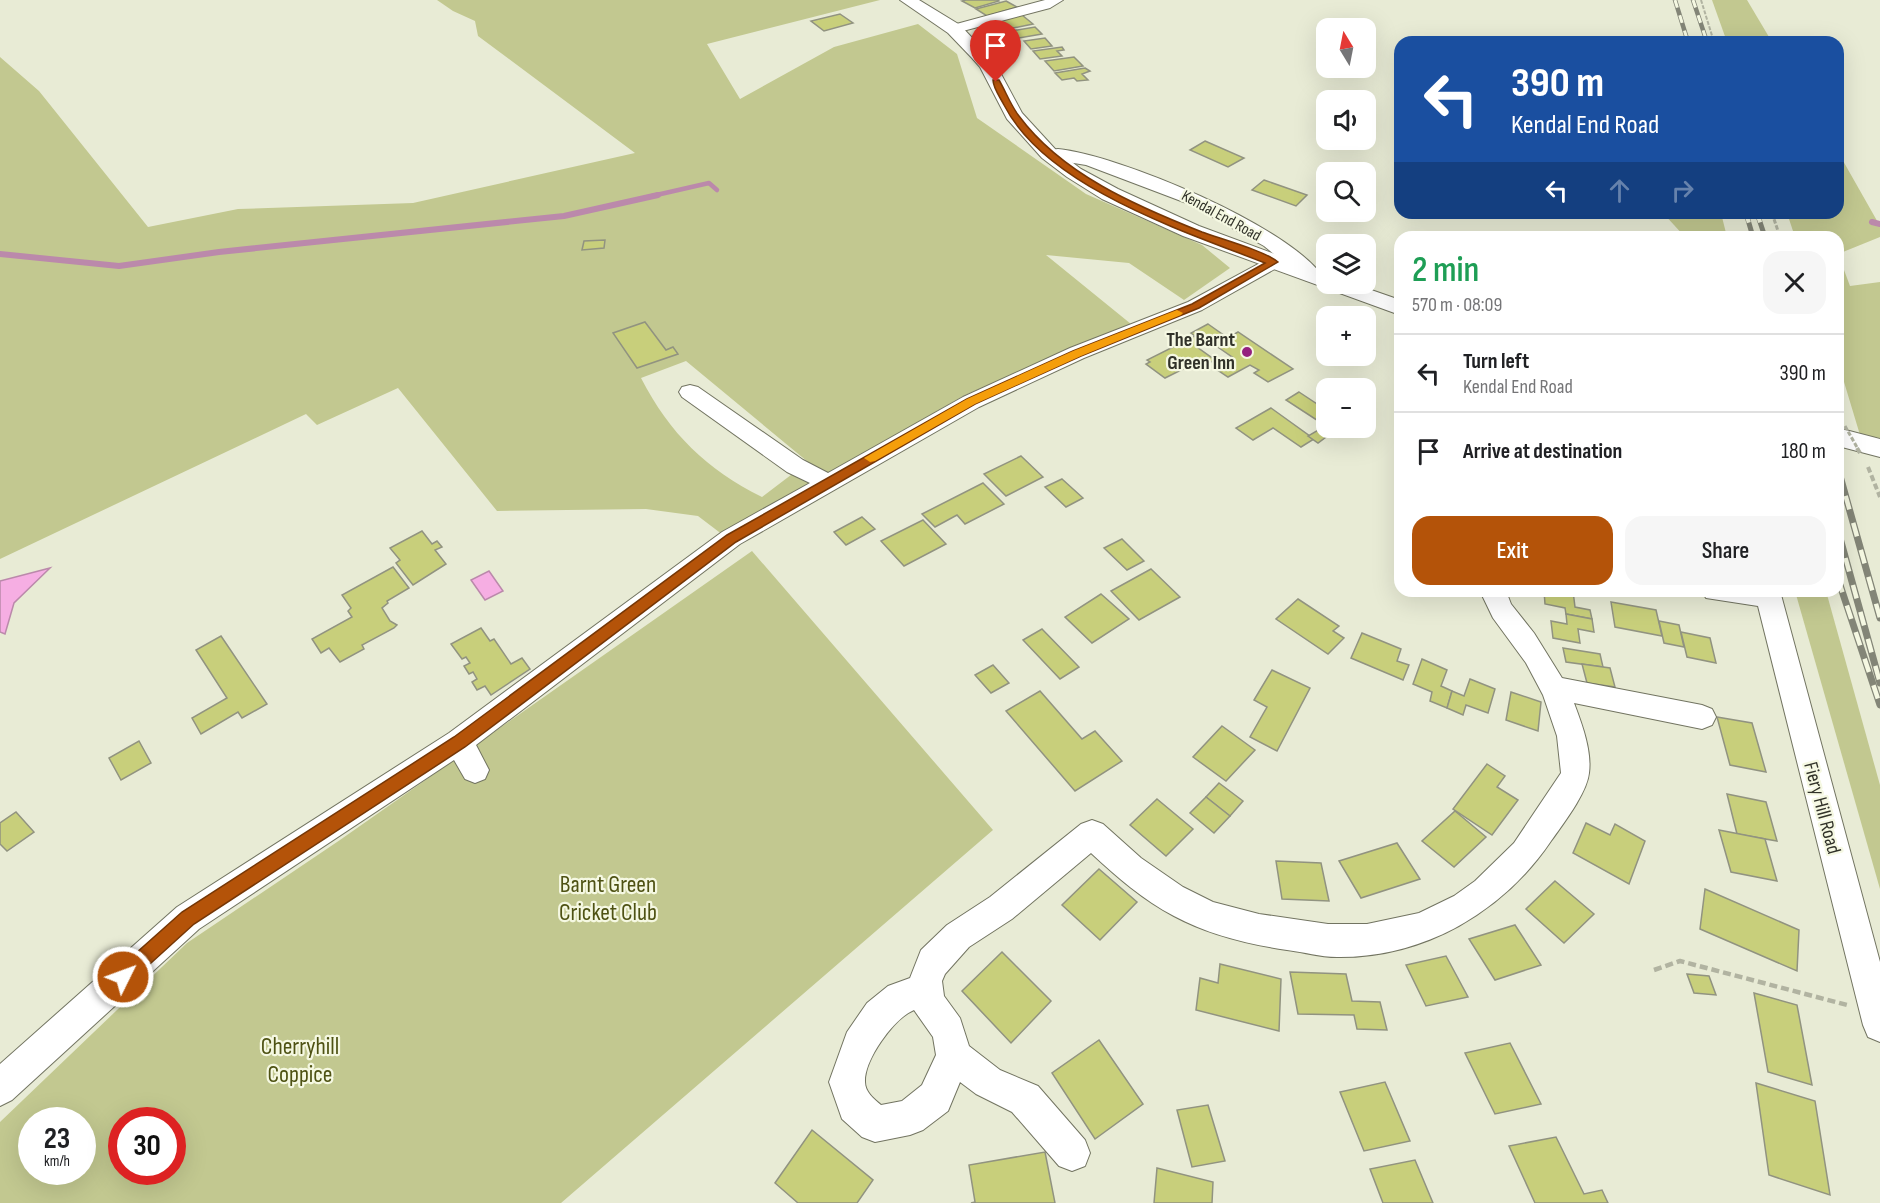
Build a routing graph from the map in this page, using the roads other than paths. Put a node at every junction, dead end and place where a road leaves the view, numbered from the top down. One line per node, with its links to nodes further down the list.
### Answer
1 (908, 0): 3 (main road, Kendal End Road)
2 (1056, 0): 3 (street)
3 (954, 30): 4 (main road, Kendal End Road)
4 (1049, 154): 5 (main road, Kendal End Road); 6 (street, Kendal End Road)
5 (1273, 262): 7 (main road, Kendal End Road); 13 (street)
6 (1316, 274)
7 (1316, 277)
8 (1362, 294): 9 (main road, Kendal End Road)
9 (1394, 306)
10 (690, 392): 13 (street)
11 (1844, 434): 12 (main road)
12 (1868, 456)
13 (827, 482): 18 (street)
14 (1495, 597): 16 (street)
15 (1769, 597): 21 (street, Fiery Hill Road)
16 (1553, 687): 17 (street); 20 (street)
17 (1702, 717)
18 (459, 742): 19 (street); 23 (street)
19 (475, 770)
20 (926, 989): 22 (street); 22 (street)
21 (1878, 1019)
22 (954, 1056): 24 (street)
23 (0, 1088)
24 (1072, 1153)

